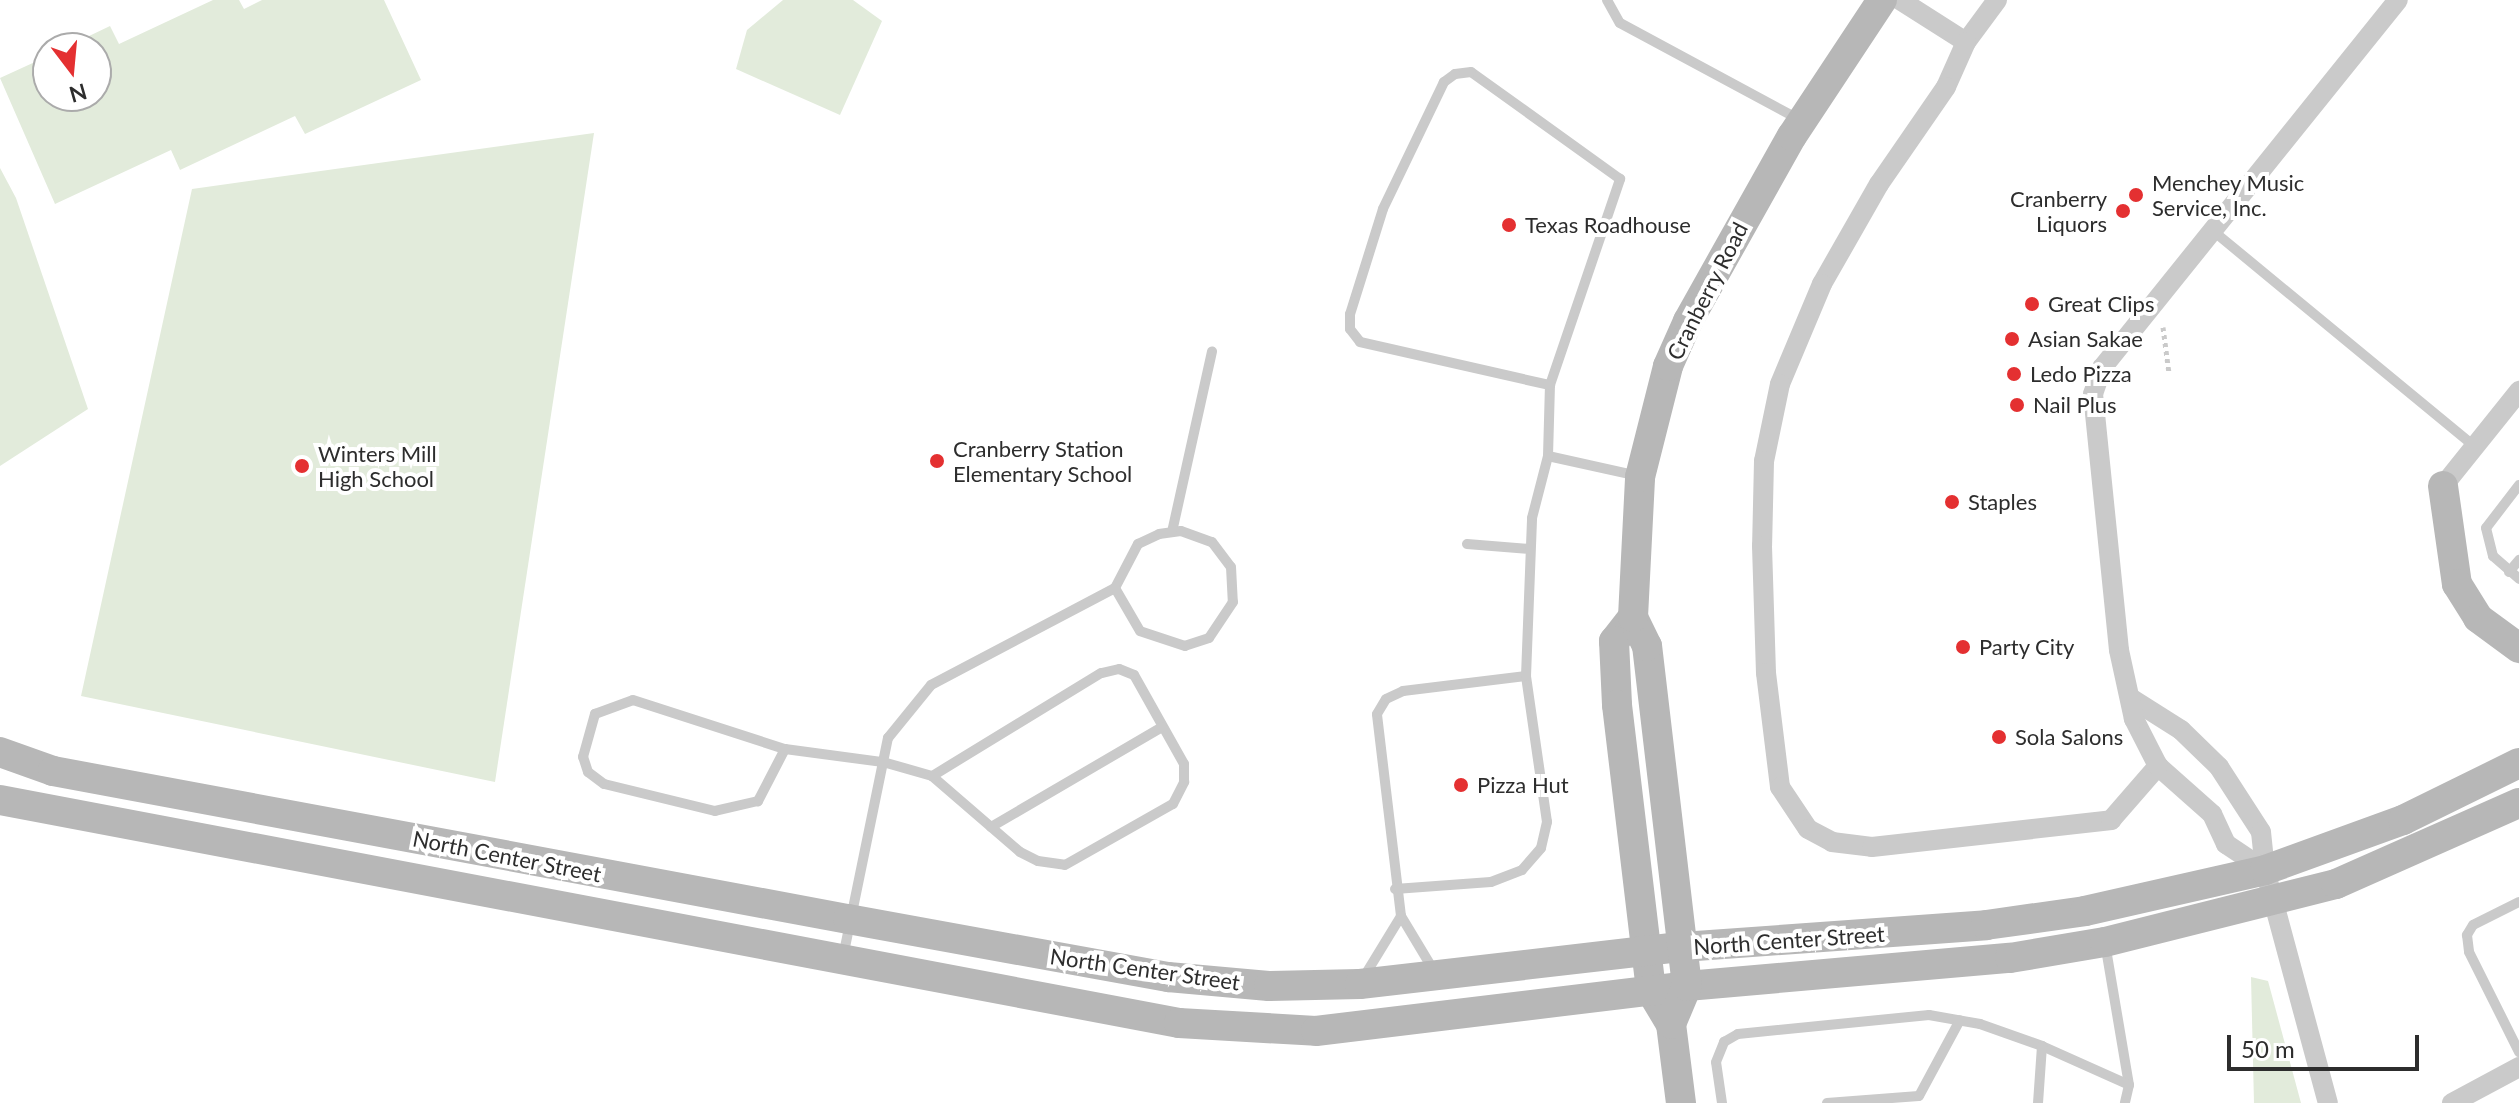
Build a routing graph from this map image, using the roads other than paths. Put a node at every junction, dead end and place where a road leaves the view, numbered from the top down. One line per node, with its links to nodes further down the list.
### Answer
1 (1607, 0): 7 (lane)
2 (1882, 0): 7 (street, Cranberry Road)
3 (1900, 0): 6 (street)
4 (2398, 0): 8 (street)
5 (1995, 1): 6 (street)
6 (1966, 42): 33 (street)
7 (1802, 121): 14 (street, Cranberry Road)
8 (2212, 230): 12 (lane); 27 (street)
9 (1212, 351): 17 (lane)
10 (1550, 385): 10 (lane); 13 (lane)
11 (2519, 391): 12 (street)
12 (2475, 447): 16 (street)
13 (1548, 456): 14 (lane); 19 (lane)
14 (1640, 477): 24 (street, Cranberry Road)
15 (2519, 485): 21 (lane)
16 (2443, 486): 25 (street)
17 (1172, 532): 23 (lane); 23 (lane)
18 (1467, 544): 19 (lane)
19 (1530, 549): 26 (lane)
20 (2519, 560): 21 (lane)
21 (2509, 572): 22 (lane)
22 (2519, 579)
23 (1115, 588): 31 (lane)
24 (1633, 617): 45 (street, Cranberry Road); 46 (street, Cranberry Road)
25 (2519, 648)
26 (1526, 676): 39 (lane); 39 (lane)
27 (2132, 699): 33 (street); 38 (street)
28 (1162, 727): 34 (lane); 37 (lane); 37 (lane)
29 (785, 749): 29 (lane); 31 (lane)
30 (0, 752): 43 (street, North Center Street)
31 (883, 762): 34 (lane); 43 (lane)
32 (2519, 763): 38 (street, North Center Street)
33 (2158, 766): 38 (street)
34 (932, 776): 37 (lane)
35 (0, 800): 47 (street, North Center Street)
36 (2519, 803): 40 (street, North Center Street)
37 (991, 827)
38 (2265, 870): 40 (street); 45 (street, North Center Street)
39 (1395, 889): 42 (lane)
40 (2274, 902): 44 (street, North Center Street); 64 (street)
41 (2519, 902): 55 (lane)
42 (1401, 916): 48 (lane); 49 (lane)
43 (848, 919): 47 (lane); 49 (street, North Center Street)
44 (2105, 942): 50 (street, North Center Street); 57 (lane)
45 (1682, 947): 46 (street, North Center Street); 50 (street, Cranberry Road)
46 (1645, 952): 48 (street, North Center Street); 51 (street, Cranberry Road)
47 (842, 962): 51 (street, North Center Street)
48 (1435, 973): 49 (street, North Center Street)
49 (1360, 984)
50 (1687, 986): 51 (street, North Center Street); 53 (street)
51 (1651, 991): 53 (street, Cranberry Road)
52 (1960, 1020): 54 (lane); 58 (lane); 60 (lane)
53 (1671, 1024): 59 (street, Cranberry Road)
54 (2042, 1046): 57 (lane); 62 (lane)
55 (2519, 1052)
56 (2519, 1067): 65 (street)
57 (2129, 1085): 63 (lane)
58 (1919, 1100): 61 (lane)
59 (1681, 1103)
60 (1722, 1103)
61 (1827, 1103)
62 (2038, 1103)
63 (2125, 1103)
64 (2328, 1103)
65 (2452, 1103)

